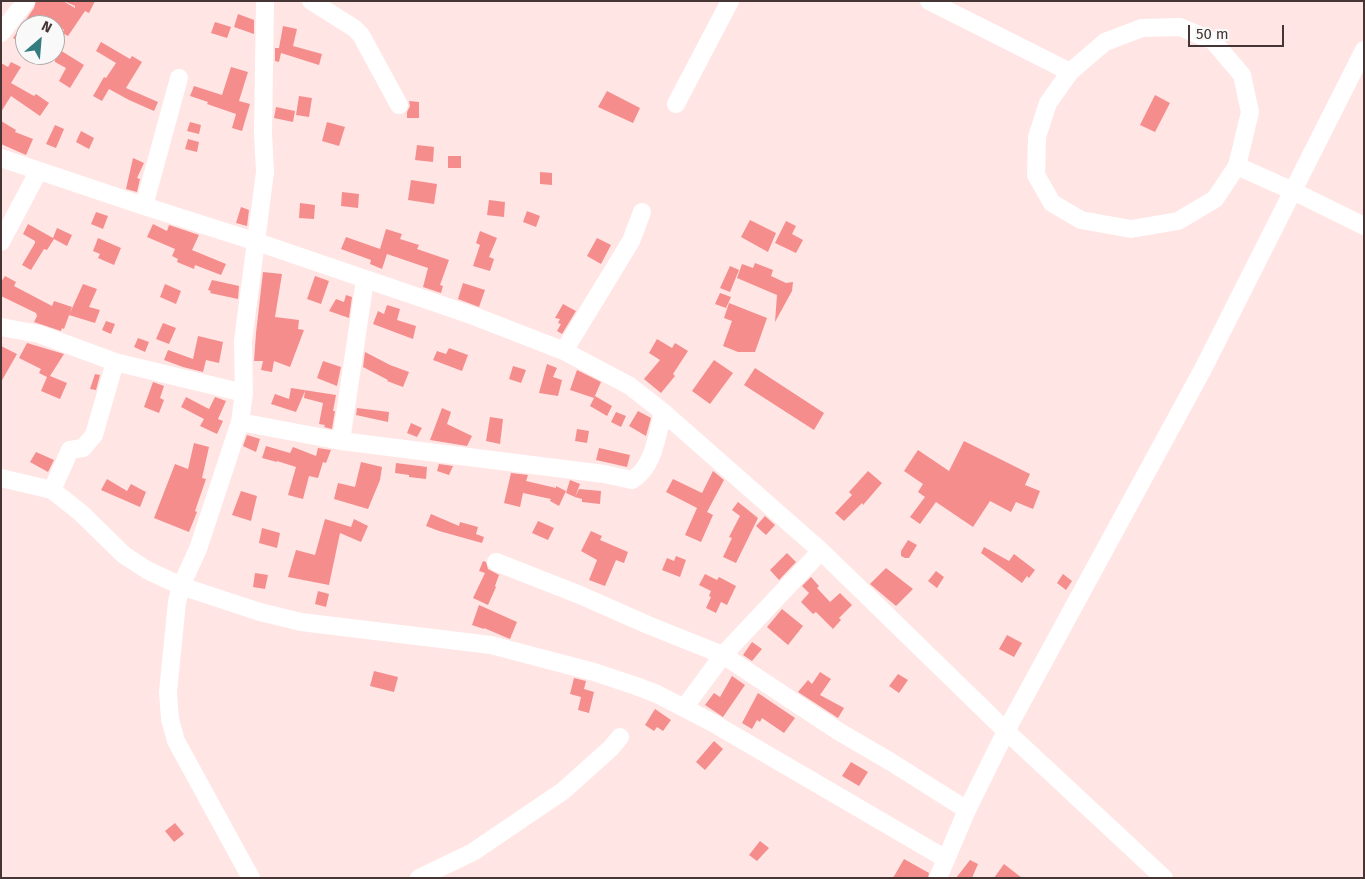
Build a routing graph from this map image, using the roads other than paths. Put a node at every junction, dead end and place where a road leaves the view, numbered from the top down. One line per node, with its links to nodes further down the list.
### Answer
1 (26, 1): 6 (street)
2 (265, 1): 20 (street)
3 (311, 1): 11 (street)
4 (730, 1): 10 (street)
5 (929, 1): 8 (street)
6 (1, 34)
7 (1364, 50): 15 (street)
8 (1070, 72): 13 (street); 13 (street)
9 (179, 78): 16 (street)
10 (676, 104)
11 (399, 105)
12 (1, 158): 14 (street)
13 (1237, 166): 15 (street)
14 (38, 172): 16 (street); 19 (street)
15 (1293, 191): 18 (street); 36 (street)
16 (144, 206): 20 (street)
17 (642, 212): 23 (street)
18 (1364, 226)
19 (1, 242)
20 (257, 242): 21 (street); 25 (street)
21 (365, 280): 23 (street); 28 (street)
22 (1, 327): 24 (street)
23 (564, 351): 26 (street)
24 (115, 362): 25 (street); 30 (street)
25 (244, 394): 27 (street)
26 (663, 412): 28 (street); 31 (street)
27 (240, 422): 28 (street); 33 (street)
28 (341, 441)
29 (1, 478): 30 (street)
30 (52, 490): 33 (street)
31 (822, 551): 34 (street); 36 (street)
32 (496, 562): 34 (street)
33 (181, 586): 35 (street); 40 (street)
34 (723, 655): 35 (street); 38 (street)
35 (684, 708): 39 (street)
36 (1006, 731): 38 (street); 43 (street)
37 (620, 737): 41 (street)
38 (967, 810): 39 (street)
39 (946, 859): 42 (street)
40 (251, 878)
41 (420, 878)
42 (938, 878)
43 (1164, 878)

